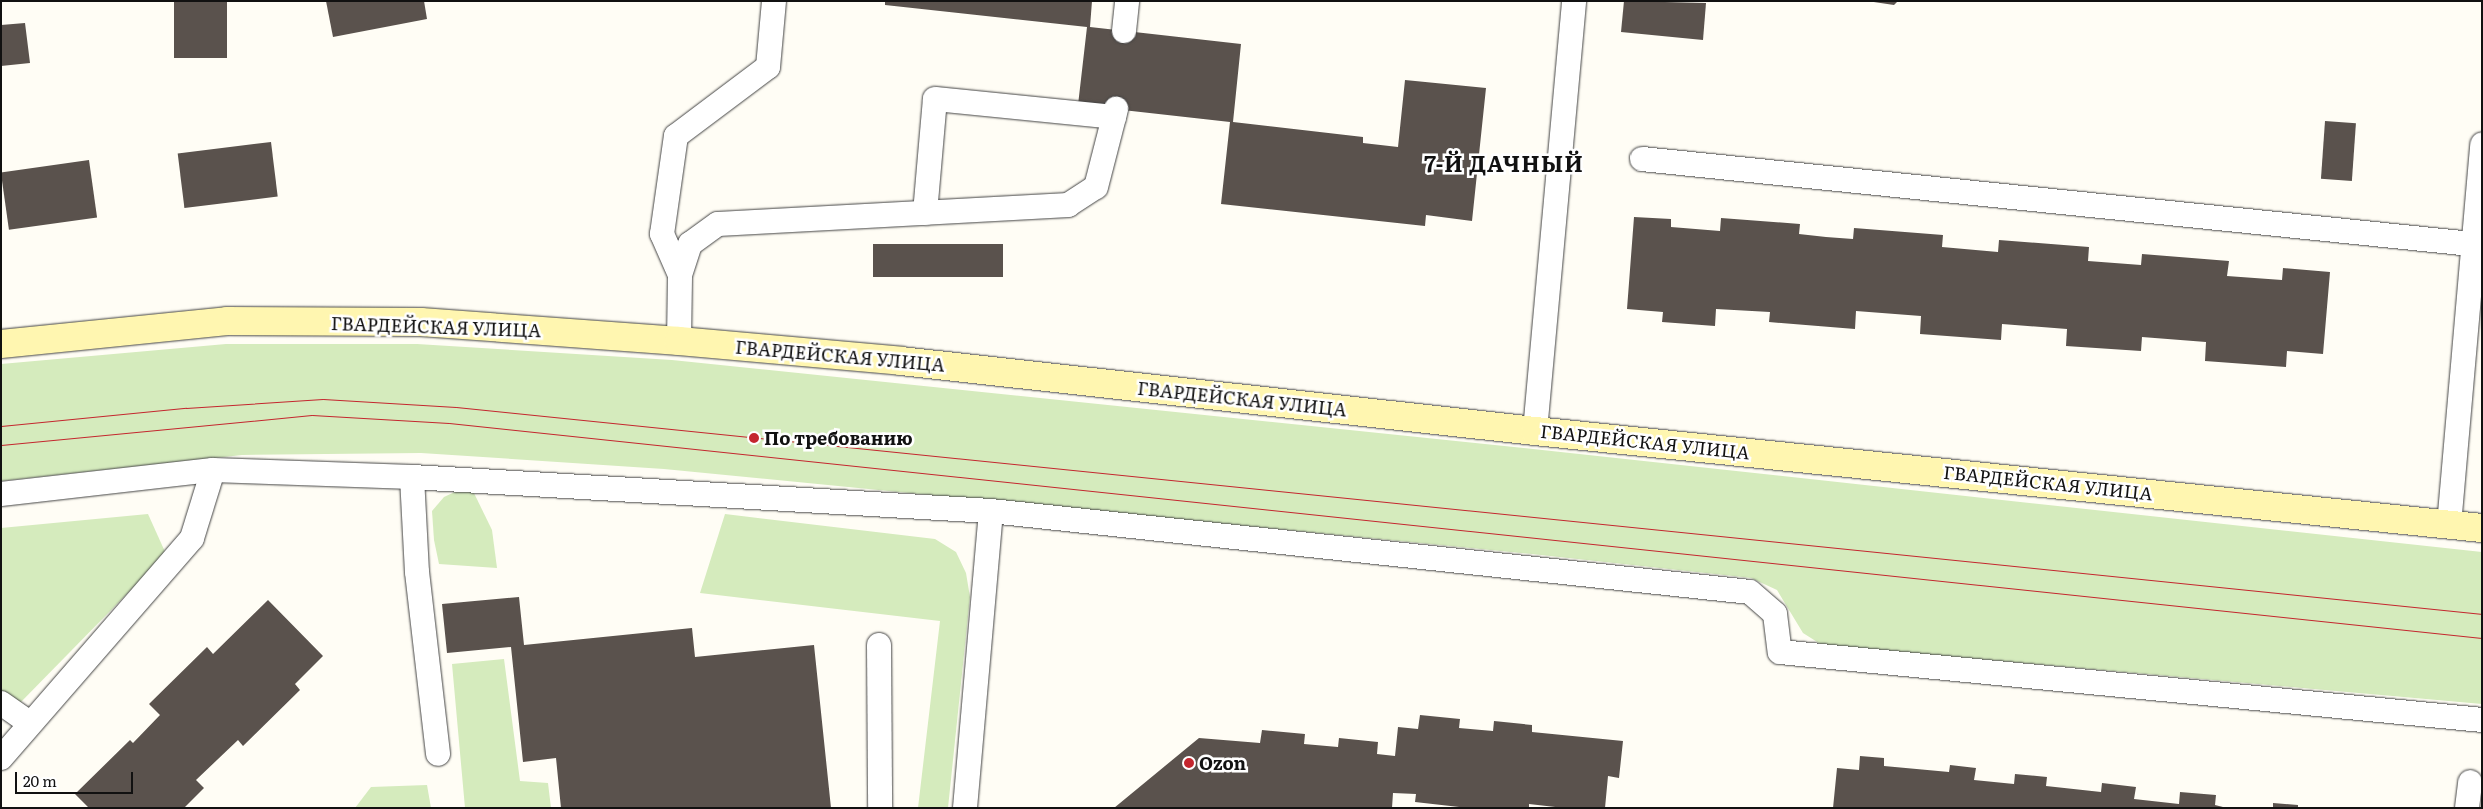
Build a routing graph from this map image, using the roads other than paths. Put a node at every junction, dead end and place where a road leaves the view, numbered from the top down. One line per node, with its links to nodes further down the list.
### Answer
1 (774, 1): 9 (lane)
2 (1127, 1): 4 (lane)
3 (1574, 1): 12 (lane)
4 (1124, 31)
5 (2482, 144): 8 (lane)
6 (1642, 159): 8 (lane)
7 (925, 213): 7 (lane); 9 (lane)
8 (2472, 244): 17 (lane)
9 (680, 274): 10 (lane)
10 (679, 341): 11 (street, ГВАРДЕЙСКАЯ УЛИЦА); 12 (street, ГВАРДЕЙСКАЯ УЛИЦА)
11 (1, 344)
12 (1535, 430): 17 (street, ГВАРДЕЙСКАЯ УЛИЦА)
13 (213, 470): 14 (lane); 15 (lane); 22 (lane)
14 (412, 477): 16 (lane); 23 (lane)
15 (1, 494)
16 (991, 511): 21 (lane); 27 (lane)
17 (2449, 524): 18 (street, ГВАРДЕЙСКАЯ УЛИЦА)
18 (2482, 528)
19 (879, 645): 26 (lane)
20 (1, 703): 22 (lane)
21 (2482, 720)
22 (30, 723): 24 (lane)
23 (438, 754)
24 (1, 758)
25 (2470, 782): 28 (lane)
26 (880, 808)
27 (965, 808)
28 (2467, 808)

